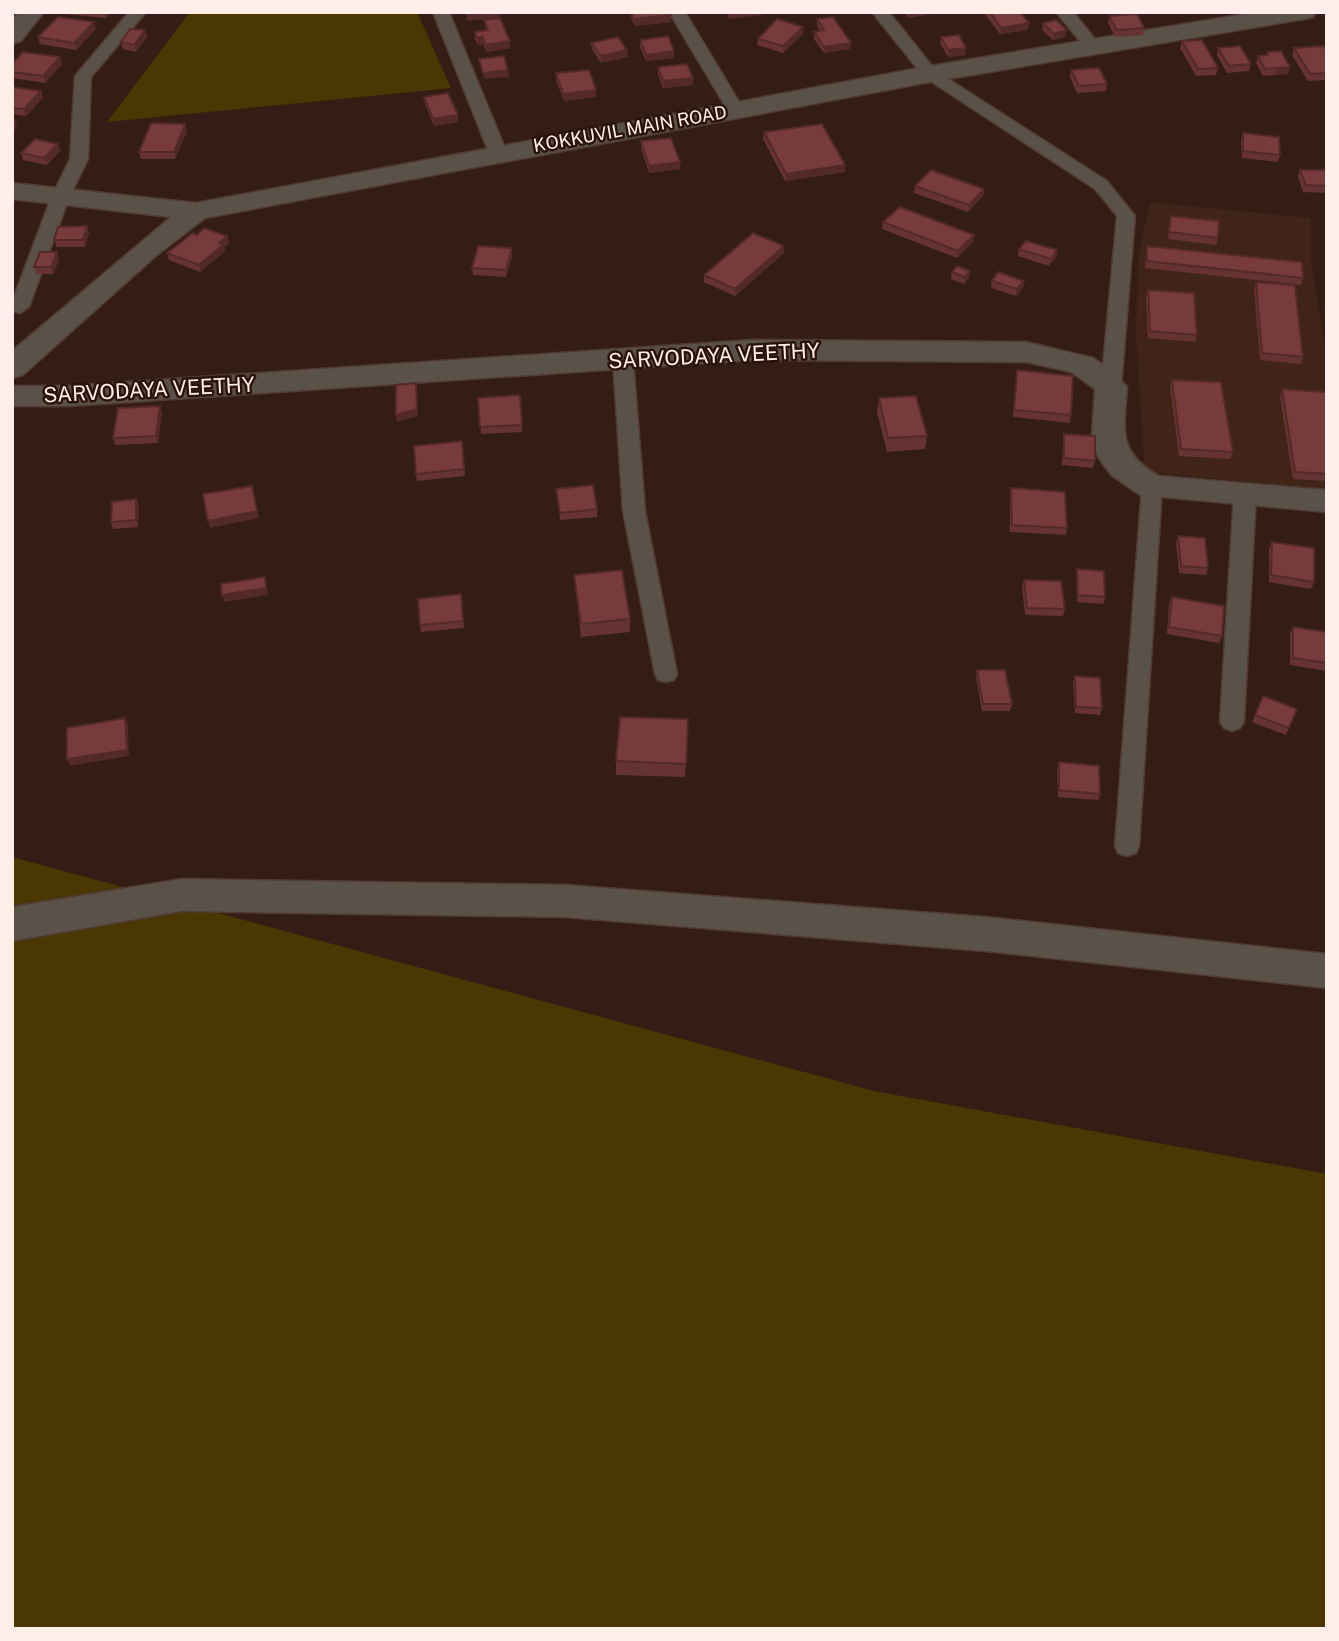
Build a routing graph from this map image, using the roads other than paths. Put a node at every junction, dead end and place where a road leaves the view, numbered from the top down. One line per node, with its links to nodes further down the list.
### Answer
1 (32, 12): 9 (street)
2 (138, 12): 15 (lane)
3 (441, 12): 13 (lane)
4 (677, 12): 12 (lane)
5 (880, 12): 11 (lane)
6 (1064, 12): 10 (lane)
7 (1304, 12): 8 (street, KOKKUVIL MAIN ROAD)
8 (1298, 13): 10 (street, KOKKUVIL MAIN ROAD)
9 (12, 36)
10 (1094, 48): 11 (street, KOKKUVIL MAIN ROAD)
11 (929, 74): 12 (street, KOKKUVIL MAIN ROAD); 20 (lane)
12 (736, 110): 13 (street, KOKKUVIL MAIN ROAD)
13 (498, 153): 16 (street, KOKKUVIL MAIN ROAD)
14 (12, 191): 15 (street)
15 (60, 198): 16 (street); 17 (lane)
16 (196, 211): 19 (street, KOKKUVIL MAIN ROAD)
17 (20, 307)
18 (623, 360): 20 (street, SARVODAYA VEETHY); 21 (street, SARVODAYA VEETHY); 25 (lane)
19 (12, 368)
20 (1111, 387): 22 (street)
21 (12, 396)
22 (1152, 487): 23 (street); 27 (lane)
23 (1245, 495): 24 (street); 26 (lane)
24 (1327, 501)
25 (666, 674)
26 (1232, 722)
27 (1127, 846)
28 (12, 924): 29 (street)
29 (1327, 971)

